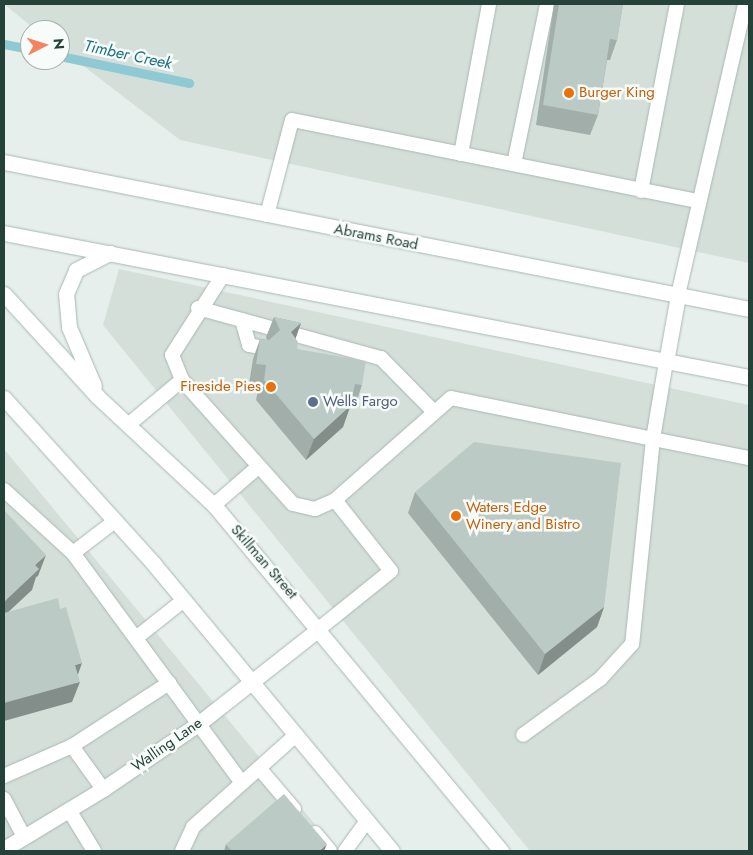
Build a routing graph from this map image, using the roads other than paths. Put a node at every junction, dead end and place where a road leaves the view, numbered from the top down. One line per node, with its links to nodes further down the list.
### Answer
1 (489, 4): 5 (lane)
2 (547, 4): 7 (lane)
3 (677, 4): 8 (lane)
4 (745, 4): 9 (lane)
5 (460, 154): 7 (lane); 10 (lane)
6 (4, 162): 10 (main road, Abrams Road)
7 (514, 164): 8 (lane)
8 (641, 191): 9 (lane)
9 (698, 201): 15 (lane)
10 (267, 215): 15 (main road, Abrams Road)
11 (4, 233): 12 (main road)
12 (110, 253): 13 (main road); 25 (main road)
13 (223, 275): 16 (lane); 22 (main road)
14 (4, 294): 25 (main road, Skillman Street)
15 (678, 294): 17 (main road, Abrams Road); 22 (main road)
16 (198, 308): 18 (lane); 24 (lane)
17 (749, 309)
18 (242, 320): 19 (lane); 20 (lane)
19 (317, 340): 21 (lane); 27 (lane)
20 (264, 348)
21 (302, 355)
22 (666, 362): 23 (main road); 29 (lane)
23 (749, 377)
24 (182, 380): 28 (lane); 31 (lane)
25 (98, 397): 28 (main road, Skillman Street)
26 (6, 406): 35 (main road)
27 (434, 412): 29 (lane); 33 (lane)
28 (128, 426): 34 (main road, Skillman Street)
29 (653, 439): 30 (lane); 44 (lane)
30 (749, 458)
31 (258, 467): 33 (lane); 34 (lane)
32 (4, 490): 36 (lane)
33 (334, 500): 38 (lane)
34 (214, 505): 38 (main road, Skillman Street)
35 (115, 520): 36 (lane); 37 (main road)
36 (73, 553): 39 (lane)
37 (184, 600): 39 (lane); 40 (main road)
38 (320, 628): 40 (main road, Walling Lane); 60 (main road, Skillman Street)
39 (136, 638): 41 (lane)
40 (253, 681): 42 (main road, Walling Lane); 43 (main road)
41 (169, 683): 42 (lane); 45 (lane)
42 (198, 724): 48 (lane); 49 (main road, Walling Lane)
43 (296, 734): 46 (lane); 52 (main road)
44 (523, 735)
45 (72, 746): 47 (lane); 49 (lane)
46 (259, 768): 48 (lane); 57 (lane)
47 (4, 776)
48 (242, 783): 56 (lane)
49 (103, 789): 51 (main road, Walling Lane)
50 (4, 799): 53 (lane)
51 (69, 810): 53 (main road, Walling Lane); 55 (lane)
52 (367, 822): 58 (lane); 59 (main road)
53 (24, 837): 54 (main road, Walling Lane)
54 (4, 849)
55 (94, 851)
56 (182, 851)
57 (330, 851)
58 (345, 851)
59 (392, 851)
60 (501, 851)

